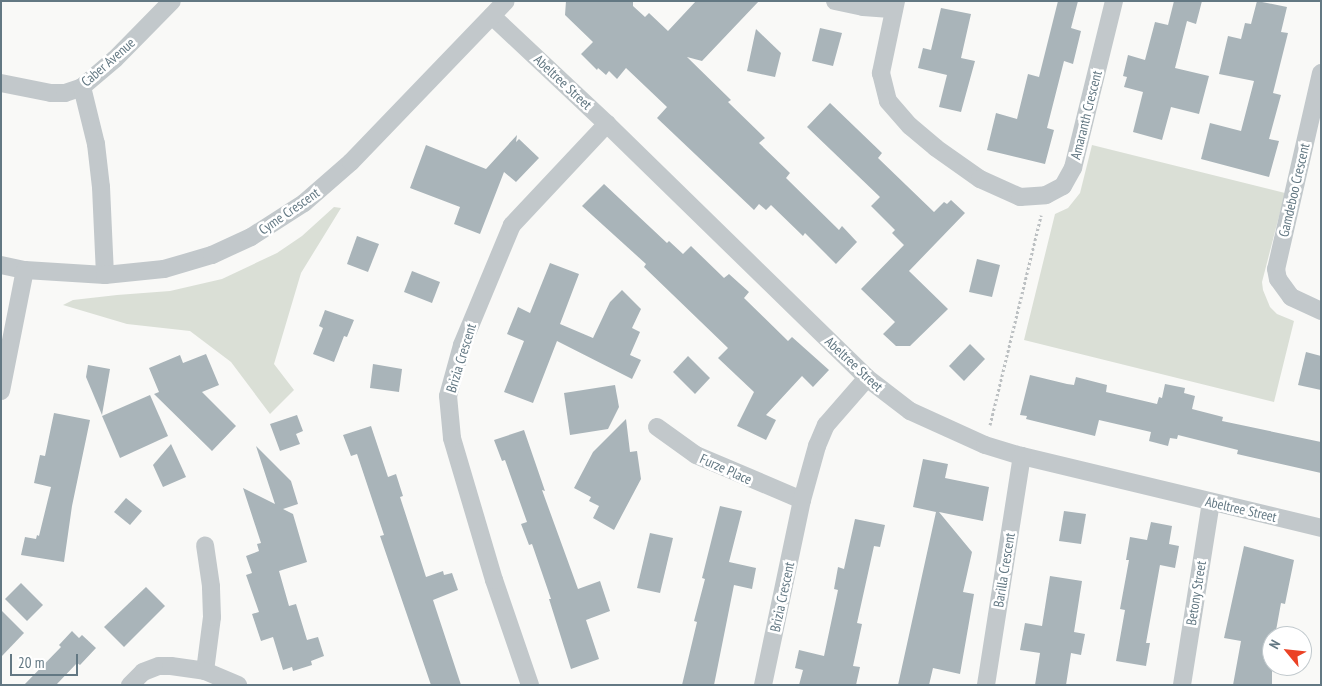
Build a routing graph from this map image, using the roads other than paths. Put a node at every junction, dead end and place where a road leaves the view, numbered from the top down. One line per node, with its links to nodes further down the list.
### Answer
1 (172, 1): 9 (street, Caber Avenue)
2 (506, 1): 6 (street, Cyme Crescent)
3 (835, 1): 5 (street)
4 (1114, 1): 5 (street, Amaranth Crescent)
5 (895, 5)
6 (492, 16): 10 (street, Abeltree Street); 13 (street, Cyme Crescent)
7 (1321, 73): 14 (street, Gamdeboo Crescent)
8 (1, 83): 9 (street, Caber Avenue)
9 (82, 87): 13 (street)
10 (607, 124): 15 (street, Abeltree Street); 26 (street, Brizia Crescent)
11 (1, 265): 12 (street, Cyme Crescent)
12 (25, 270): 13 (street, Cyme Crescent); 16 (street)
13 (104, 275)
14 (1321, 311)
15 (867, 378): 18 (street, Abeltree Street); 19 (street, Brizia Crescent)
16 (1, 391)
17 (657, 427): 19 (street, Furze Place)
18 (1022, 456): 20 (street, Abeltree Street); 28 (street, Barilla Crescent)
19 (802, 500): 27 (street, Brizia Crescent)
20 (1211, 502): 21 (street, Abeltree Street); 29 (street, Betony Street)
21 (1321, 528)
22 (205, 545): 23 (street)
23 (204, 671): 24 (street); 25 (street)
24 (130, 685)
25 (238, 685)
26 (530, 685)
27 (763, 685)
28 (986, 685)
29 (1182, 685)

